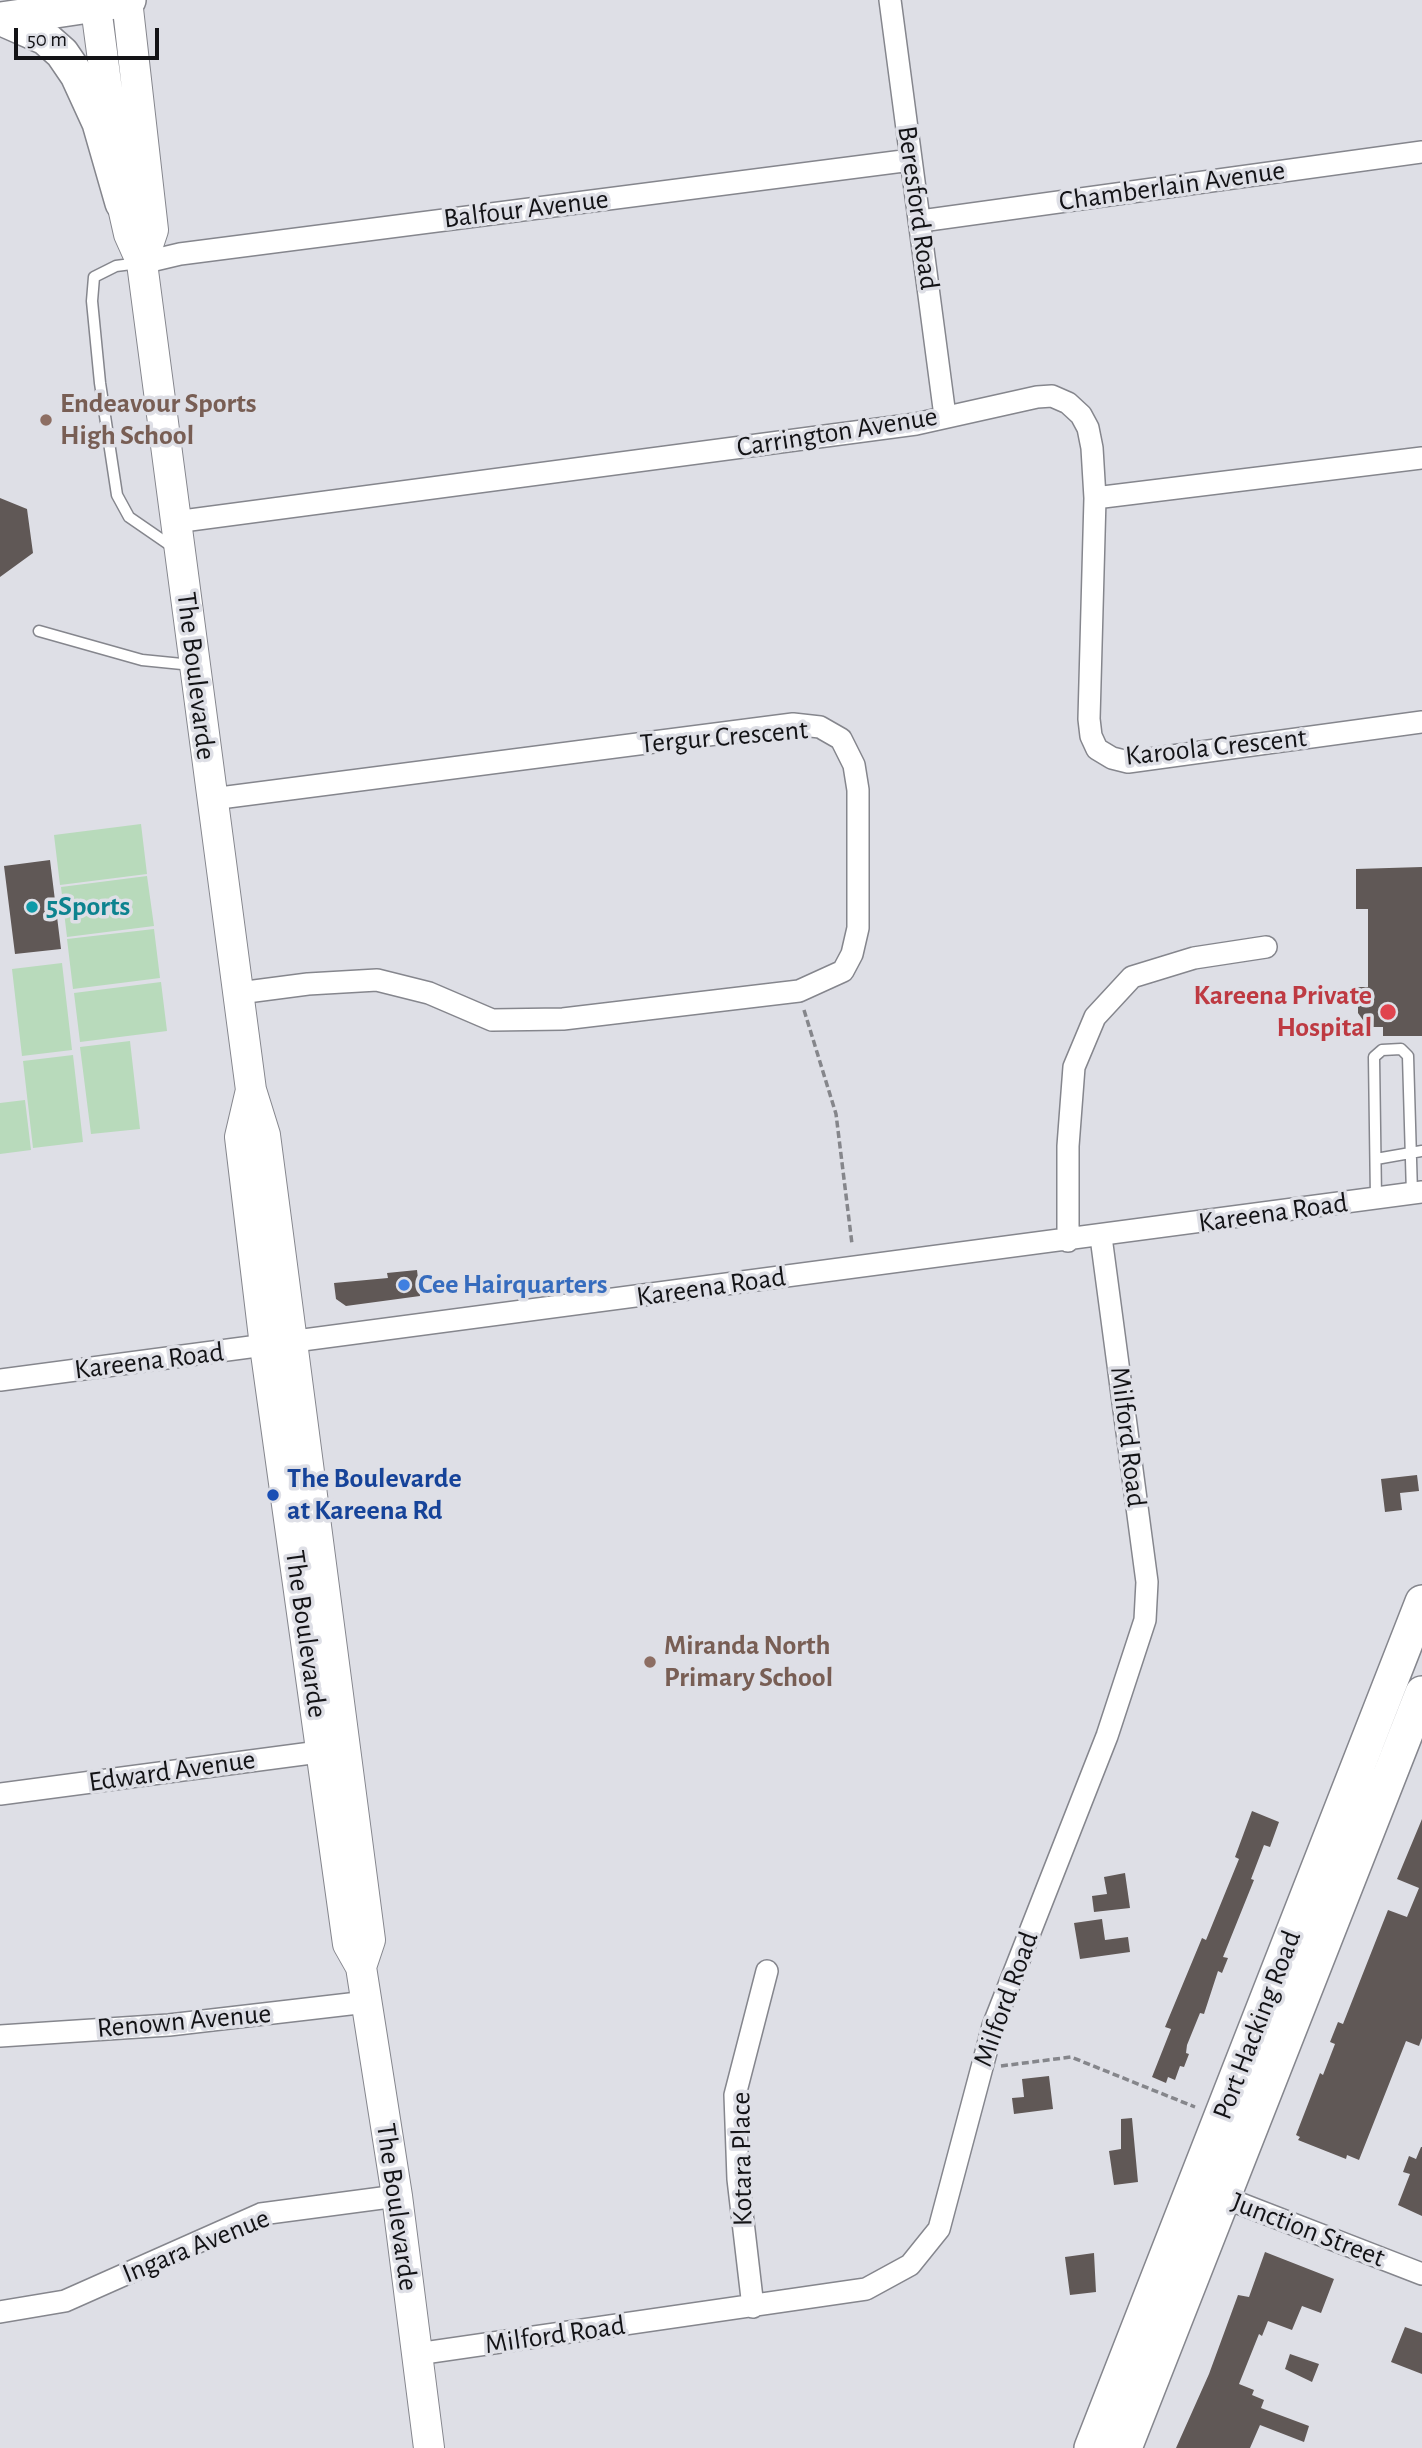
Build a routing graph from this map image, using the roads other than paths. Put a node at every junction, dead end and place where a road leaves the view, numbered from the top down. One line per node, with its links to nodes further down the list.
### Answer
1 (890, 0): 5 (street, Beresford Road)
2 (115, 1): 3 (main road); 6 (main road, The Boulevarde); 8 (main road, The Boulevarde)
3 (1, 20): 6 (main road)
4 (1422, 152): 7 (street, Chamberlain Avenue)
5 (911, 160): 7 (street, Beresford Road); 8 (street, Balfour Avenue)
6 (122, 203): 8 (main road, The Boulevarde)
7 (921, 221): 9 (street, Beresford Road)
8 (142, 263): 12 (main road, The Boulevarde); 13 (lane)
9 (945, 416): 11 (street, Carrington Avenue); 12 (street, Carrington Avenue)
10 (1422, 458): 11 (street)
11 (1095, 498): 16 (street, Karoola Crescent)
12 (175, 522): 13 (main road, The Boulevarde)
13 (180, 552): 15 (main road, The Boulevarde)
14 (39, 631): 15 (lane)
15 (195, 665): 17 (main road, The Boulevarde)
16 (1422, 723)
17 (212, 799): 19 (main road, The Boulevarde); 19 (street, Tergur Crescent)
18 (1266, 947): 25 (street)
19 (239, 993): 26 (main road, The Boulevarde)
20 (1416, 1152): 21 (lane); 21 (lane); 22 (lane)
21 (1376, 1159): 23 (lane)
22 (1417, 1193): 23 (street, Kareena Road)
23 (1376, 1199): 24 (street, Kareena Road)
24 (1101, 1237): 25 (street, Kareena Road); 38 (street, Milford Road)
25 (1068, 1241): 26 (street, Kareena Road)
26 (278, 1345): 27 (street, Kareena Road); 30 (main road, The Boulevarde)
27 (0, 1380)
28 (1422, 1602): 35 (main road, Port Hacking Road)
29 (1422, 1693): 35 (main road, Port Hacking Road)
30 (333, 1750): 31 (street, Edward Avenue); 33 (main road, The Boulevarde)
31 (0, 1794)
32 (767, 1971): 38 (street, Kotara Place)
33 (367, 2002): 34 (street, Renown Avenue); 36 (main road, The Boulevarde)
34 (0, 2036)
35 (1209, 2192): 37 (street, Junction Street); 42 (main road, Port Hacking Road); 43 (main road, Port Hacking Road)
36 (397, 2196): 39 (street, Ingara Avenue); 40 (main road, The Boulevarde)
37 (1422, 2274)
38 (753, 2307): 40 (street, Milford Road)
39 (0, 2312)
40 (417, 2354): 41 (main road, The Boulevarde)
41 (429, 2448)
42 (1091, 2448)
43 (1125, 2448)

